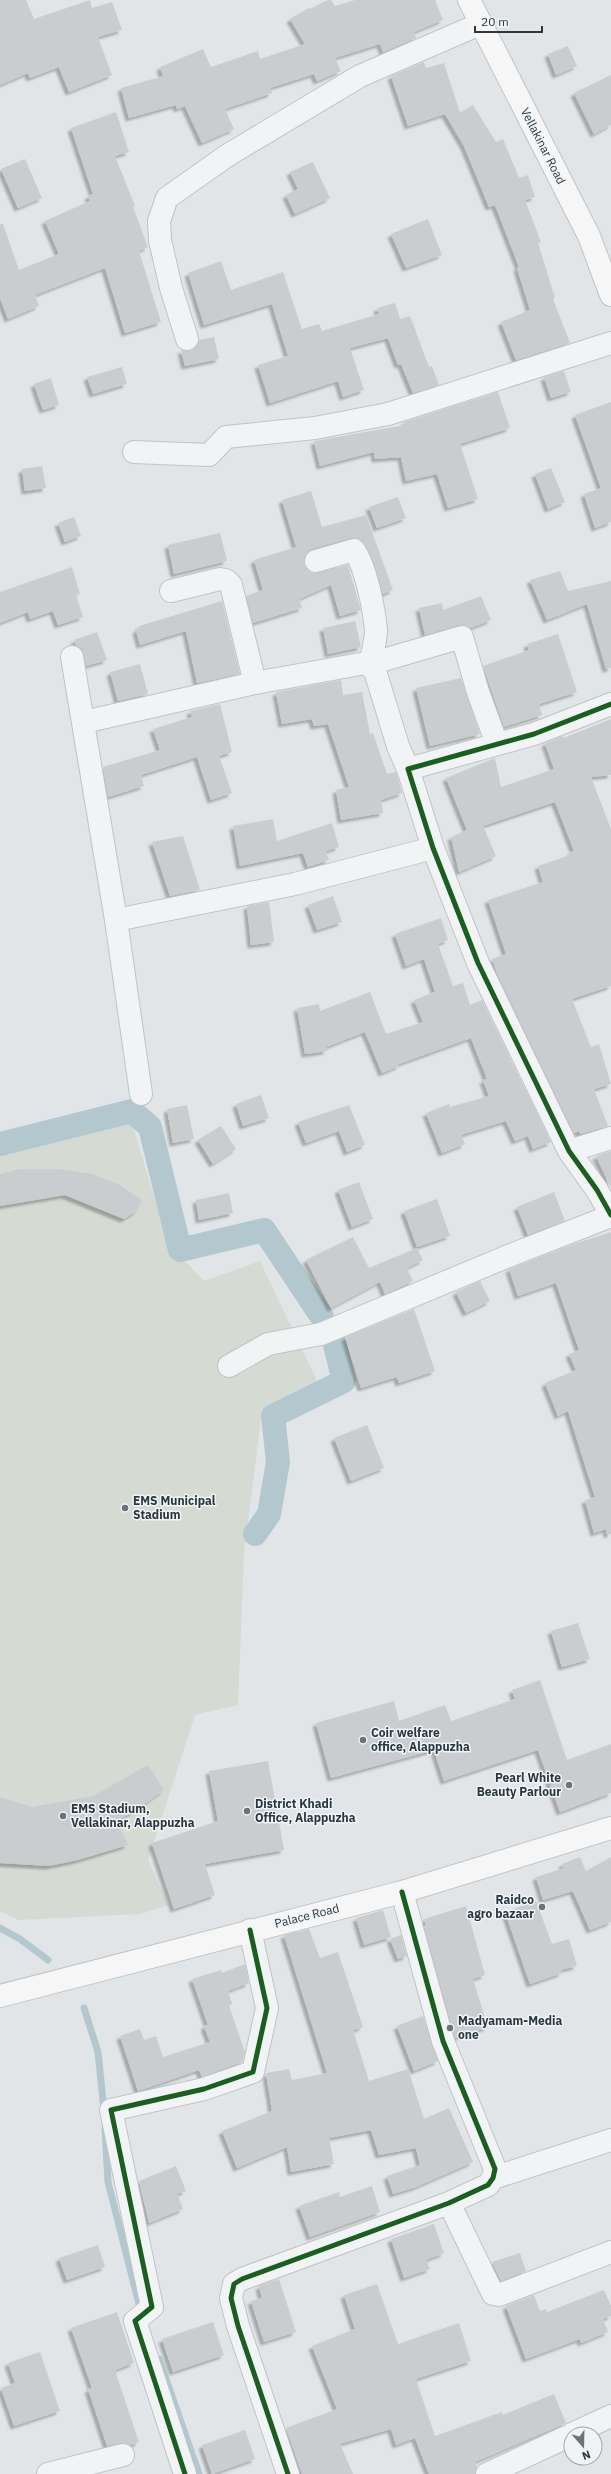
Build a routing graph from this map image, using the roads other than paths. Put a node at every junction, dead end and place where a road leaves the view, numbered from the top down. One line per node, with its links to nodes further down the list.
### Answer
1 (469, 0): 2 (main road, Vellakinar Road)
2 (480, 24): 3 (main road, Vellakinar Road); 4 (street)
3 (611, 295)
4 (187, 339)
5 (611, 343): 6 (street)
6 (134, 452)
7 (316, 561): 10 (street)
8 (171, 591): 11 (street)
9 (72, 657): 13 (street)
10 (370, 664): 11 (street); 14 (street); 15 (street)
11 (255, 683): 13 (street)
12 (611, 704): 14 (street)
13 (84, 722): 17 (street)
14 (497, 744): 15 (street)
15 (408, 769): 16 (street)
16 (433, 848): 17 (street); 20 (street)
17 (116, 920): 18 (street)
18 (141, 1094)
19 (611, 1138): 20 (street)
20 (569, 1152): 21 (street)
21 (611, 1216): 22 (street)
22 (229, 1366)
23 (611, 1828): 24 (main road, Palace Road)
24 (402, 1892): 25 (main road, Palace Road); 28 (street)
25 (250, 1930): 26 (main road, Palace Road); 36 (street)
26 (0, 1996)
27 (611, 2140): 28 (street)
28 (493, 2178): 29 (street)
29 (449, 2203): 30 (street); 37 (street)
30 (611, 2252)
31 (611, 2416): 32 (street)
32 (589, 2426)
33 (563, 2438): 38 (street)
34 (123, 2455): 35 (street)
35 (48, 2474)
36 (185, 2474)
37 (288, 2474)
38 (487, 2474)

